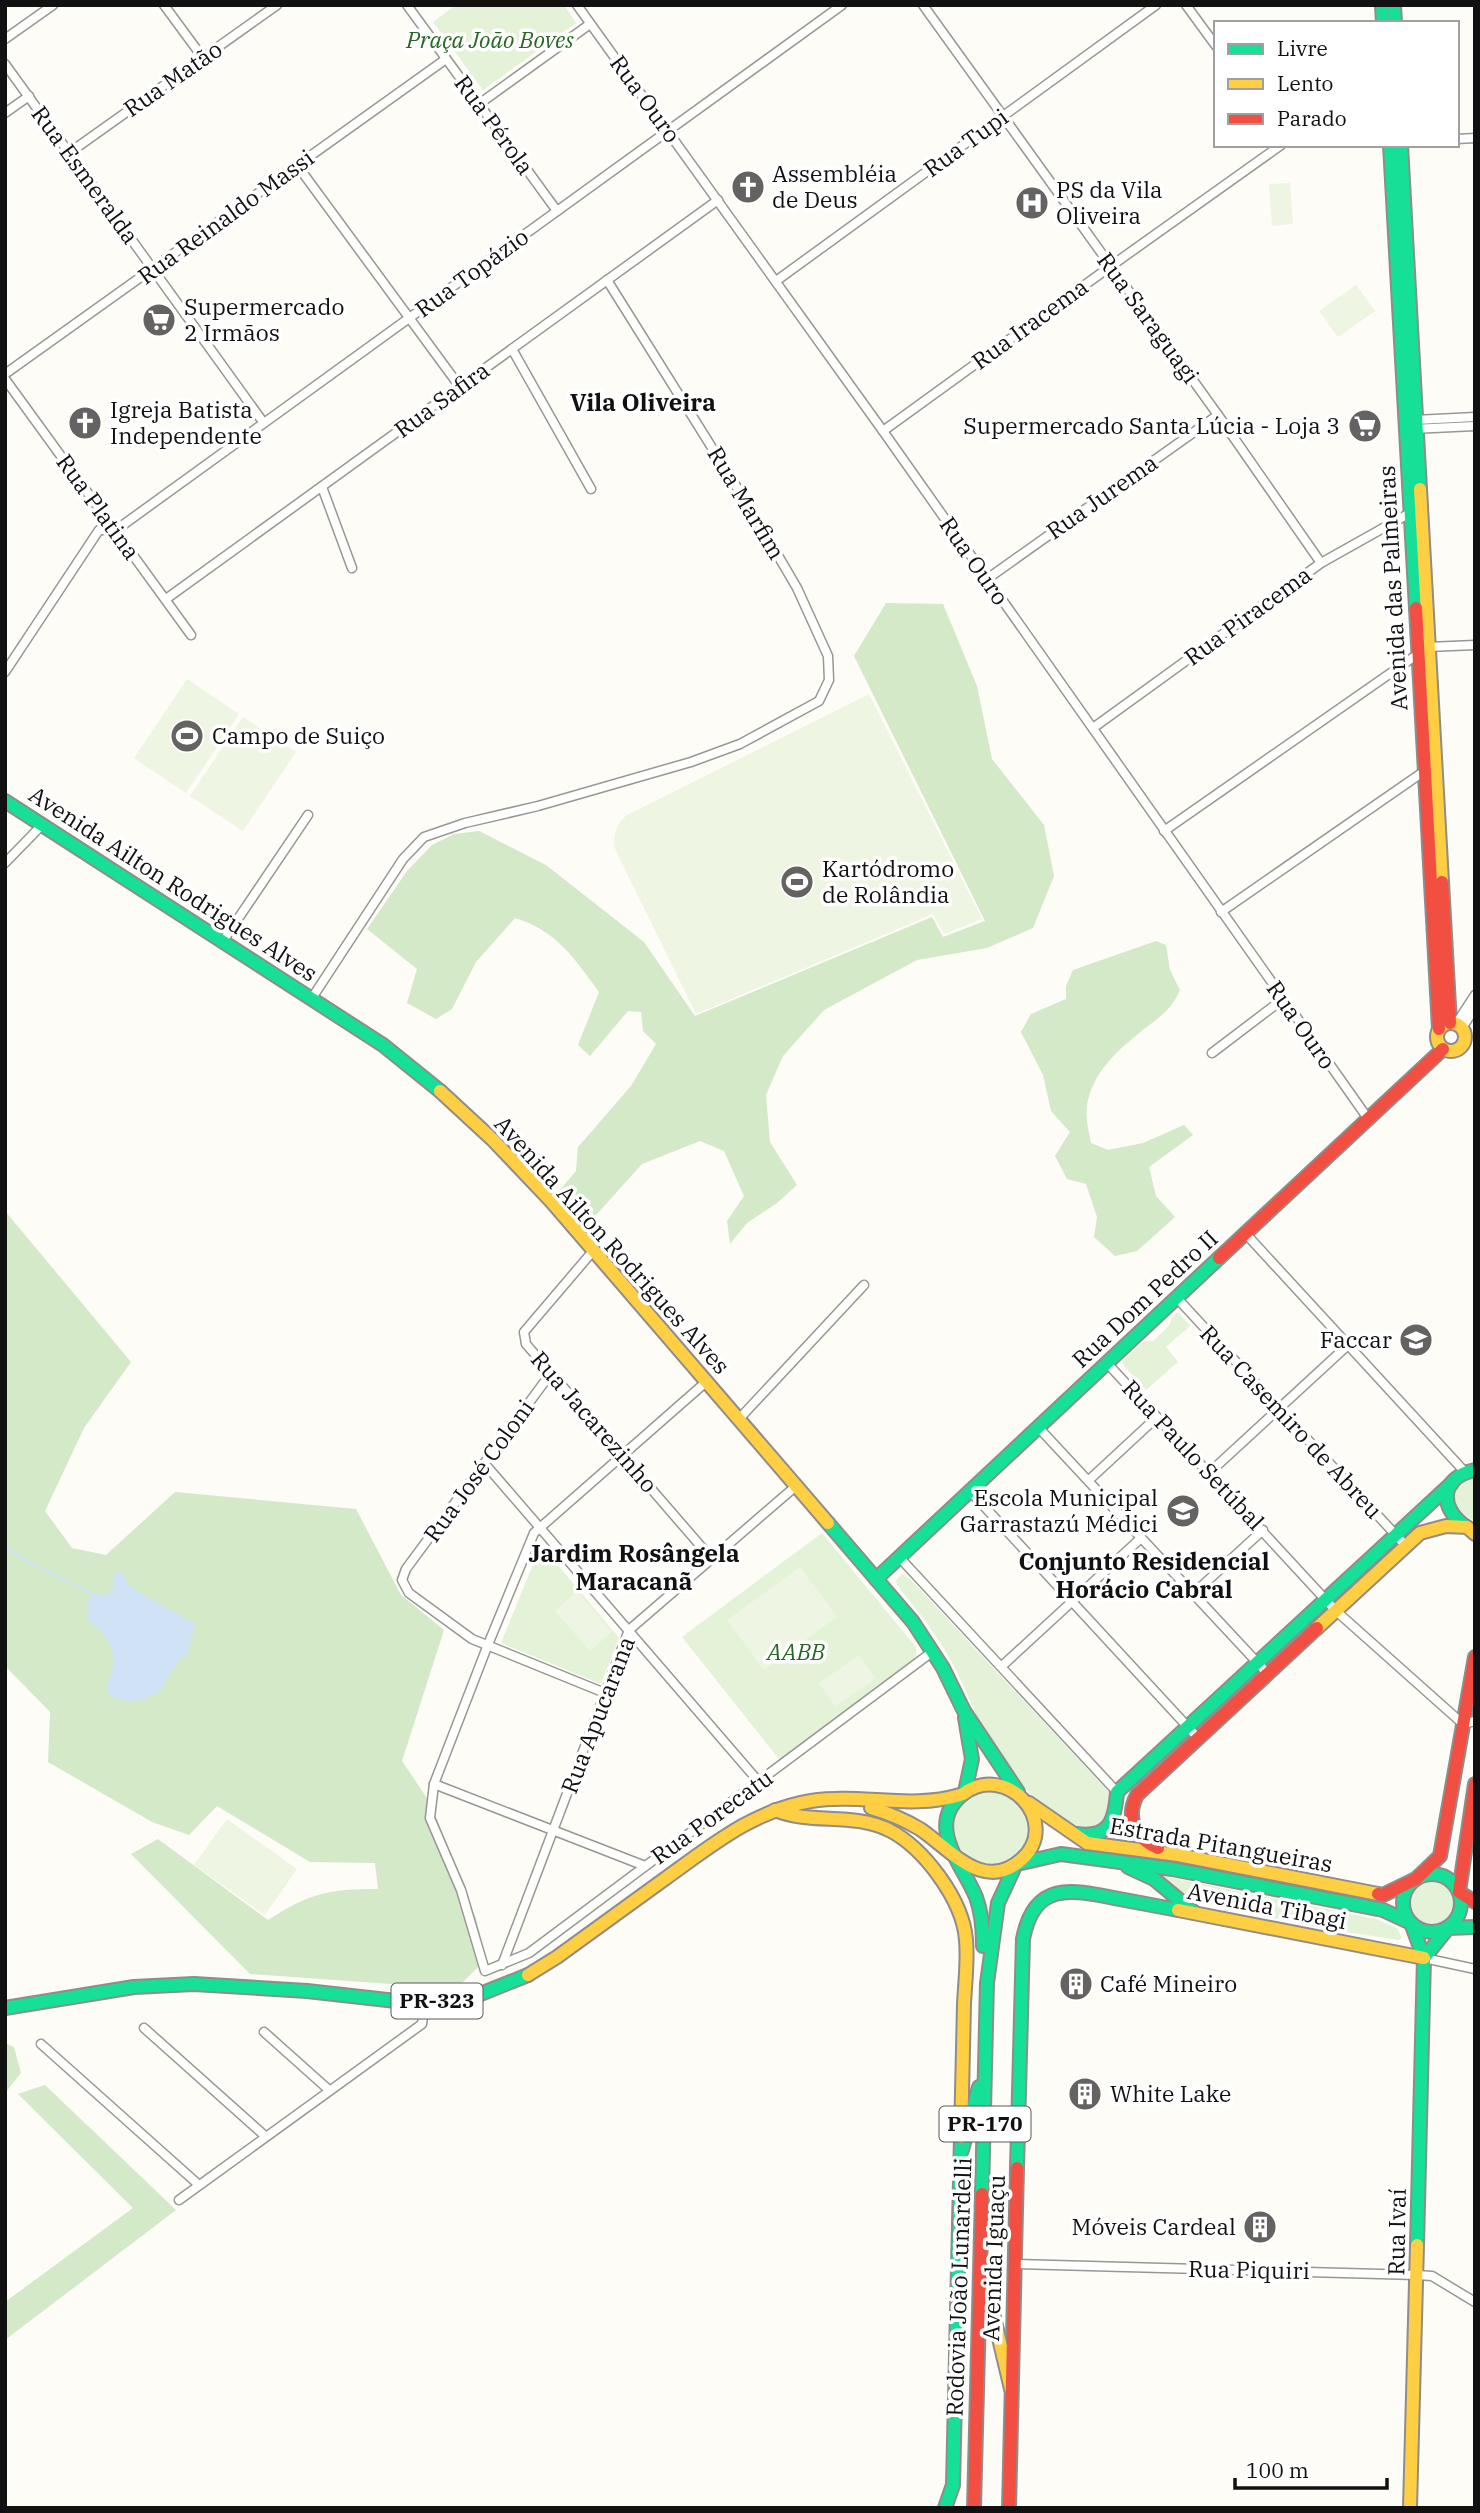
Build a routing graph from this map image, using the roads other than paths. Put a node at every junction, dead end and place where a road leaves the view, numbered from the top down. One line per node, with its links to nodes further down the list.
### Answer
1 (53, 5): 11 (street)
2 (164, 5): 13 (street)
3 (277, 5): 13 (street, Rua Matão)
4 (577, 5): 10 (street, Rua Ouro)
5 (842, 5): 20 (street, Rua Topázio)
6 (923, 5): 19 (street, Rua Saraguagi)
7 (1156, 5): 19 (street, Rua Tupi)
8 (1186, 5): 12 (street)
9 (413, 7): 14 (street, Rua Pérola)
10 (590, 24): 17 (street); 20 (street, Rua Ouro)
11 (5, 39)
12 (1214, 43)
13 (202, 58): 24 (street, Rua Matão)
14 (446, 59): 17 (street, Rua Pérola); 25 (street, Rua Reinaldo Massi)
15 (5, 64): 16 (street, Rua Esmeralda)
16 (29, 96): 18 (street); 24 (street, Rua Esmeralda)
17 (479, 104): 27 (street, Rua Pérola)
18 (5, 113)
19 (1003, 116): 28 (street, Rua Saraguagi); 31 (street, Rua Tupi)
20 (669, 131): 26 (street, Rua Ouro); 27 (street, Rua Topázio)
21 (1278, 147): 28 (street, Rua Iracema)
22 (1390, 147): 39 (main road, Avenida das Palmeiras)
23 (1401, 147): 39 (main road, Avenida das Palmeiras)
24 (68, 153): 29 (street, Rua Esmeralda)
25 (297, 165): 29 (street, Rua Reinaldo Massi); 32 (street)
26 (718, 200): 30 (street, Rua Safira); 31 (street, Rua Ouro)
27 (557, 211): 32 (street, Rua Topázio)
28 (1111, 265): 36 (street, Rua Saraguagi); 41 (street, Rua Iracema)
29 (153, 269): 34 (street, Rua Reinaldo Massi); 38 (street, Rua Esmeralda)
30 (607, 280): 33 (street, Rua Safira); 66 (street, Rua Marfim)
31 (776, 281): 41 (street, Rua Ouro)
32 (410, 318): 35 (street); 38 (street, Rua Topázio)
33 (512, 349): 35 (street, Rua Safira); 43 (street)
34 (5, 377): 45 (street, Rua Platina)
35 (460, 387): 42 (street, Rua Safira)
36 (1218, 415): 48 (street, Rua Saraguagi); 50 (street, Rua Jurema)
37 (1475, 417): 39 (street)
38 (263, 422): 47 (street, Rua Topázio)
39 (1411, 425): 40 (street); 44 (main road, Avenida das Palmeiras); 54 (main road, Avenida das Palmeiras)
40 (1475, 426)
41 (883, 431): 50 (street, Rua Ouro)
42 (322, 488): 49 (street); 51 (street, Rua Safira)
43 (591, 489)
44 (1410, 513): 48 (street, Rua Piracema); 54 (main road, Avenida das Palmeiras)
45 (107, 519): 46 (street); 47 (street, Rua Platina)
46 (99, 530): 47 (street); 55 (street)
47 (116, 530): 51 (street, Rua Platina)
48 (1321, 563): 56 (street, Rua Piracema)
49 (352, 568)
50 (987, 579): 56 (street, Rua Ouro)
51 (166, 598): 52 (street, Rua Platina)
52 (191, 635)
53 (1475, 645): 54 (street)
54 (1423, 650): 57 (main road, Avenida das Palmeiras); 61 (street)
55 (5, 672)
56 (1093, 728): 61 (street, Rua Ouro)
57 (1429, 767): 63 (street); 69 (main road, Avenida das Palmeiras)
58 (5, 801): 60 (main road, Avenida Ailton Rodrigues Alves)
59 (308, 815): 64 (street)
60 (42, 825): 62 (street); 64 (main road, Avenida Ailton Rodrigues Alves)
61 (1164, 831): 63 (street, Rua Ouro)
62 (5, 863)
63 (1221, 912): 67 (street, Rua Ouro)
64 (223, 941): 66 (main road, Avenida Ailton Rodrigues Alves)
65 (1475, 995): 69 (street)
66 (312, 998): 76 (main road, Avenida Ailton Rodrigues Alves)
67 (1283, 999): 73 (street); 74 (street, Rua Ouro)
68 (1475, 1008): 69 (street)
69 (1451, 1026): 70 (main road); 71 (main road)
70 (1460, 1048): 71 (main road); 72 (main road)
71 (1443, 1049): 74 (main road, Rua Dom Pedro II)
72 (1475, 1049)
73 (1212, 1053)
74 (1369, 1120): 75 (main road, Rua Dom Pedro II)
75 (1246, 1234): 78 (main road, Rua Dom Pedro II); 79 (street)
76 (593, 1251): 81 (street, Rua Jacarezinho); 82 (main road, Avenida Ailton Rodrigues Alves)
77 (864, 1285): 85 (street)
78 (1177, 1298): 80 (main road, Rua Dom Pedro II); 83 (street, Rua Casemiro de Abreu)
79 (1348, 1345): 83 (street); 90 (street)
80 (1107, 1363): 84 (street, Rua Paulo Setúbal); 86 (main road, Rua Dom Pedro II)
81 (551, 1373): 87 (street, Rua Jacarezinho); 89 (street, Rua José Coloni)
82 (706, 1382): 85 (main road, Avenida Ailton Rodrigues Alves); 87 (street)
83 (1279, 1408): 91 (street); 99 (street, Rua Casemiro de Abreu)
84 (1157, 1417): 91 (street, Rua Paulo Setúbal); 92 (street)
85 (739, 1419): 94 (main road, Avenida Ailton Rodrigues Alves)
86 (1038, 1427): 92 (street); 95 (main road, Rua Dom Pedro II)
87 (622, 1454): 96 (street); 102 (street, Rua Jacarezinho)
88 (1475, 1461): 90 (main road)
89 (485, 1464): 96 (street); 110 (street, Rua José Coloni)
90 (1469, 1471): 93 (main road)
91 (1209, 1473): 98 (street, Rua Paulo Setúbal)
92 (1089, 1480): 100 (street)
93 (1452, 1483): 97 (main road); 99 (main road)
94 (796, 1486): 102 (street, Rua Apucarana); 104 (main road, Avenida Ailton Rodrigues Alves)
95 (970, 1491): 103 (main road, Rua Dom Pedro II); 107 (street)
96 (540, 1527): 109 (street); 110 (street)
97 (1472, 1529): 101 (main road)
98 (1263, 1530): 105 (street); 106 (street, Rua Paulo Setúbal)
99 (1394, 1533): 101 (street, Rua Casemiro de Abreu); 106 (main road)
100 (1141, 1538): 105 (street); 107 (street)
101 (1405, 1545): 108 (main road)
102 (712, 1558): 109 (street, Rua Apucarana)
103 (900, 1558): 104 (main road, Rua Dom Pedro II); 114 (street)
104 (876, 1579): 111 (main road, Avenida Ailton Rodrigues Alves)
105 (1193, 1594): 113 (street)
106 (1326, 1600): 108 (street, Rua Paulo Setúbal); 113 (main road)
107 (1071, 1602): 114 (street); 119 (street)
108 (1335, 1610): 115 (main road); 118 (street, Rua Paulo Setúbal)
109 (629, 1630): 116 (street, Rua Apucarana); 121 (street)
110 (487, 1647): 116 (street); 122 (street)
111 (932, 1652): 117 (main road, Avenida Ailton Rodrigues Alves); 121 (street, Rua Porecatu)
112 (1475, 1657): 118 (main road)
113 (1257, 1662): 115 (street); 119 (main road)
114 (1002, 1666): 125 (street)
115 (1267, 1673): 120 (main road)
116 (605, 1693): 130 (street, Rua Apucarana)
117 (964, 1711): 124 (main road); 126 (main road)
118 (1469, 1723): 137 (main road)
119 (1188, 1727): 120 (street); 125 (main road)
120 (1198, 1738): 132 (main road)
121 (760, 1782): 136 (street, Rua Porecatu)
122 (434, 1784): 130 (street); 146 (street, Rua Porecatu)
123 (1475, 1784): 138 (main road)
124 (1018, 1792): 126 (main road); 128 (main road)
125 (1117, 1792): 131 (main road)
126 (962, 1793): 127 (main road, PR-323); 133 (main road, PR-170)
127 (815, 1802): 129 (main road, PR-323); 133 (main road, PR-323)
128 (1028, 1803): 131 (main road, Estrada Pitangueiras); 135 (main road, PR-170)
129 (775, 1810): 149 (main road, PR-323); 157 (main road)
130 (553, 1830): 136 (street); 146 (street, Rua Apucarana)
131 (1068, 1832): 132 (main road, Estrada Pitangueiras)
132 (1178, 1855): 137 (main road, Estrada Pitangueiras)
133 (955, 1856): 135 (main road); 148 (main road, Rodovia João Lunardelli / PR-170)
134 (1111, 1861): 135 (main road, Estrada Pitangueiras); 141 (main road); 142 (main road, Estrada Pitangueiras)
135 (1016, 1864): 148 (main road, Rodovia João Lunardelli / PR-170)
136 (645, 1866): 146 (street, Rua Porecatu)
137 (1416, 1879): 138 (main road); 142 (main road)
138 (1460, 1892): 140 (main road); 144 (main road)
139 (1051, 1895): 141 (main road, Avenida Tibagi); 160 (main road, Avenida Iguaçu)
140 (1475, 1902)
141 (1195, 1913): 145 (main road, Avenida Tibagi)
142 (1410, 1923): 144 (main road); 145 (main road, Rua Ivaí)
143 (1475, 1927): 144 (main road)
144 (1448, 1928): 145 (main road)
145 (1424, 1958): 147 (street, Avenida Tibagi); 162 (main road, Rua Ivaí)
146 (502, 1965)
147 (1475, 1969)
148 (987, 1983): 154 (main road, Rodovia João Lunardelli / PR-170)
149 (425, 2002): 150 (main road, PR-323); 155 (street)
150 (5, 2008)
151 (144, 2028): 156 (street)
152 (264, 2032): 155 (street)
153 (41, 2044): 158 (street)
154 (985, 2064): 157 (main road); 161 (main road, Rodovia João Lunardelli / PR-170)
155 (329, 2090): 156 (street)
156 (265, 2136): 158 (street)
157 (962, 2150): 165 (main road)
158 (199, 2185): 159 (street)
159 (179, 2200)
160 (1016, 2264): 162 (street, Rua Piquiri); 164 (main road, Avenida Iguaçu)
161 (981, 2265): 164 (main road); 166 (main road, Rodovia João Lunardelli / PR-170)
162 (1417, 2274): 163 (street, Rua Piquiri); 168 (main road, Rua Ivaí)
163 (1475, 2302)
164 (1011, 2389): 167 (main road, Avenida Iguaçu)
165 (945, 2507)
166 (974, 2508)
167 (1009, 2508)
168 (1410, 2508)

